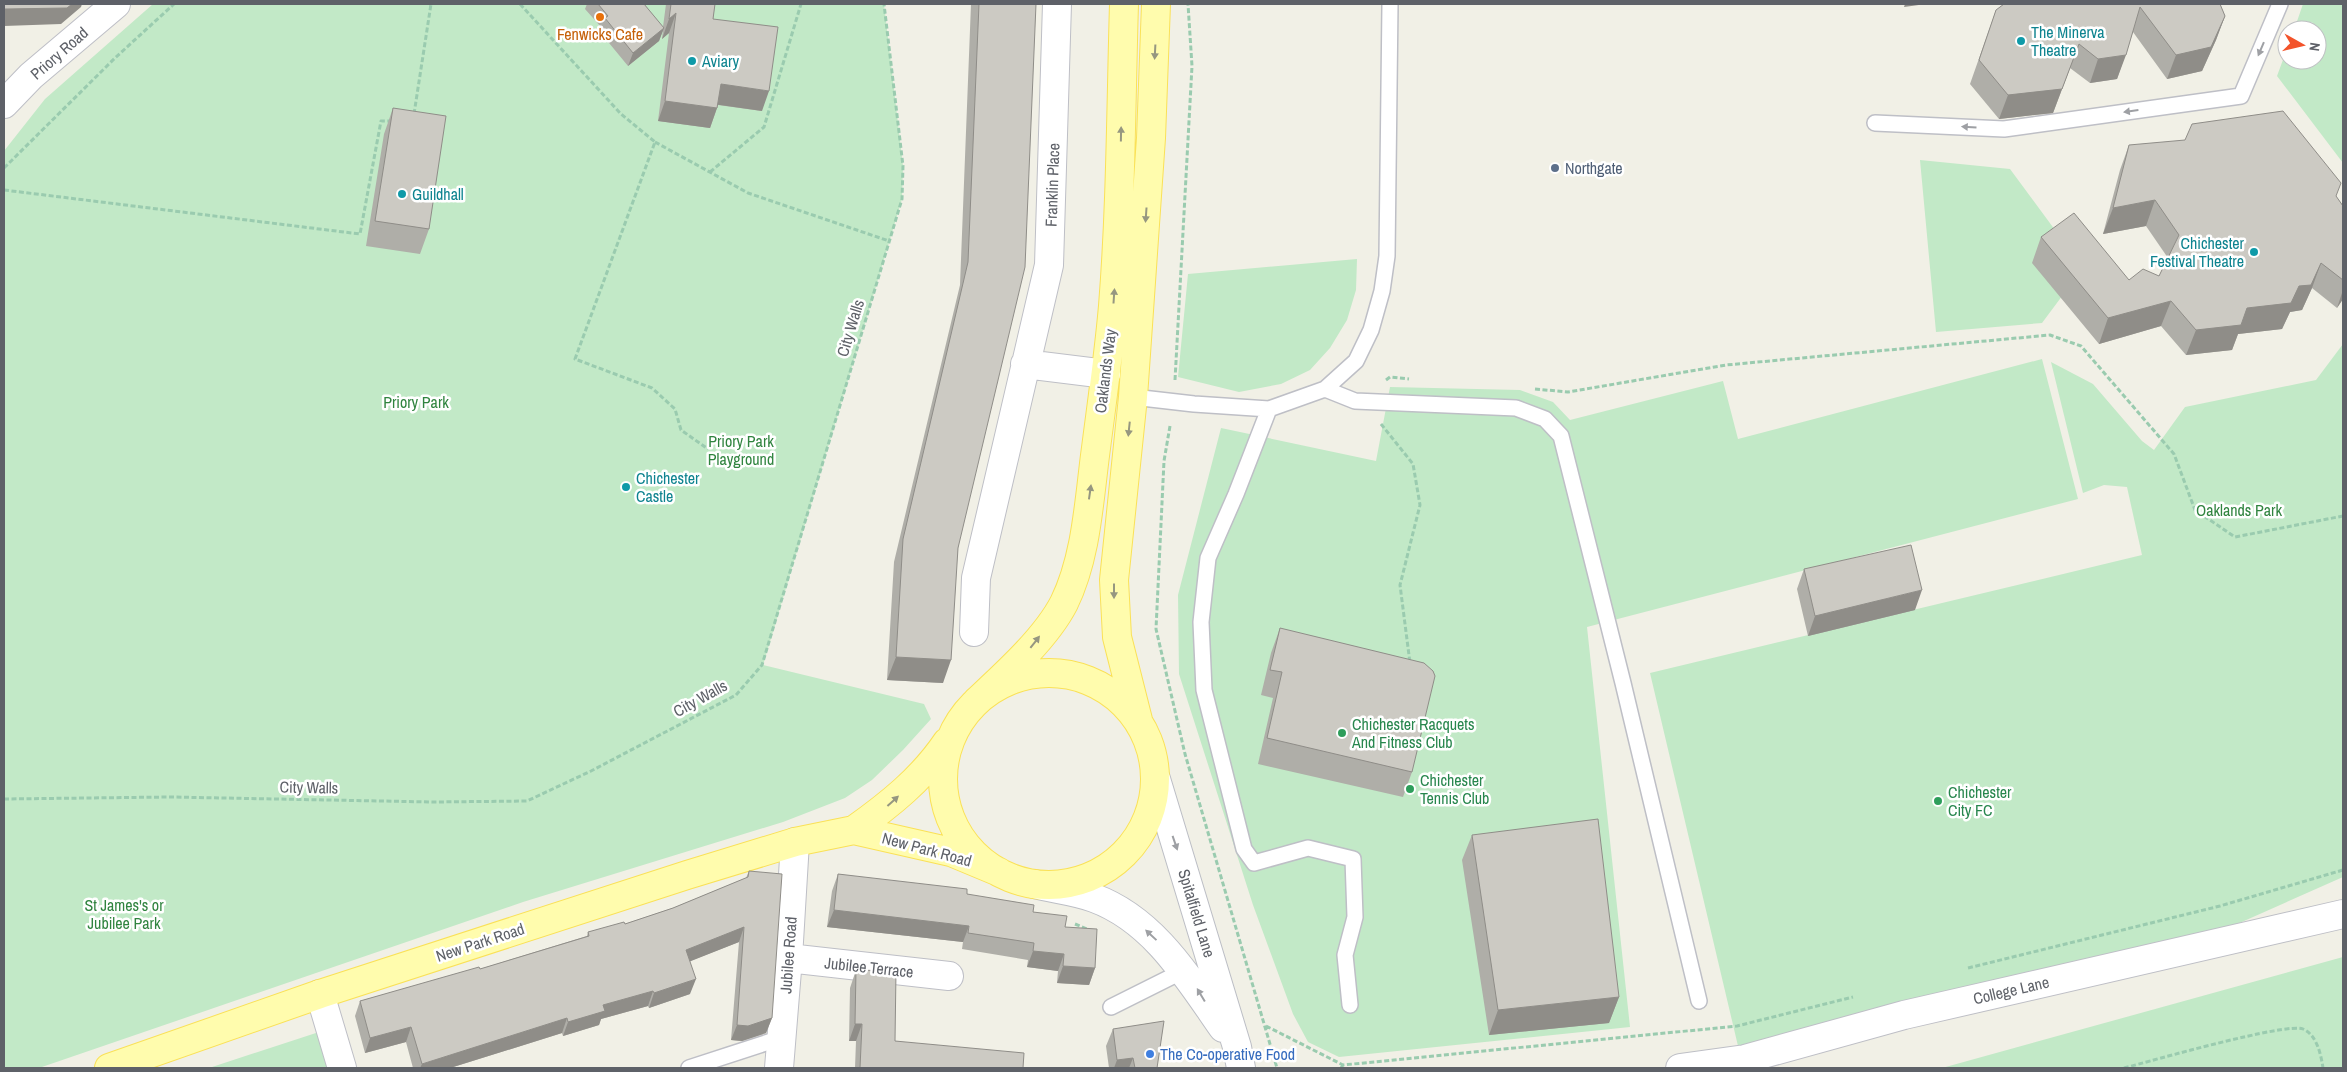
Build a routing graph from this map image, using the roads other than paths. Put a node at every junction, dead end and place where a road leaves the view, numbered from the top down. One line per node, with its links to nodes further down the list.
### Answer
1 (116, 4): 7 (street, Priory Road)
2 (1057, 4): 9 (street, Franklin Place)
3 (1124, 4): 10 (main road, Oaklands Way, one-way to 3)
4 (1156, 4): 12 (main road, Oaklands Way, one-way to 12)
5 (1390, 4): 11 (lane)
6 (2280, 4): 8 (lane, one-way to 8)
7 (4, 104)
8 (1875, 123)
9 (1026, 364): 10 (street); 14 (street, Franklin Place)
10 (1106, 374): 15 (main road, Oaklands Way, one-way to 10)
11 (1326, 389): 13 (lane); 28 (lane)
12 (1133, 397): 13 (lane); 16 (main road, Oaklands Way, one-way to 16)
13 (1269, 409): 29 (lane)
14 (974, 632)
15 (977, 701): 16 (main road); 17 (main road)
16 (1138, 720): 18 (main road)
17 (956, 729): 19 (main road, New Park Road, one-way to 17); 21 (main road)
18 (1156, 779): 22 (main road); 32 (street, Spitalfield Lane, one-way to 32)
19 (854, 830): 20 (main road, New Park Road); 21 (main road, New Park Road)
20 (795, 842): 24 (street, Jubilee Road); 27 (main road, New Park Road)
21 (999, 872): 22 (main road)
22 (1034, 884): 25 (street, Spitalfield Lane, one-way to 22)
23 (2343, 914): 37 (street, College Lane)
24 (788, 958): 26 (street, Jubilee Terrace); 31 (street, Jubilee Road)
25 (1183, 971): 30 (lane); 32 (street, Spitalfield Lane, one-way to 25)
26 (949, 976)
27 (320, 994): 33 (main road, New Park Road); 34 (street)
28 (1698, 1001)
29 (1350, 1005)
30 (1111, 1006)
31 (782, 1038): 35 (lane); 36 (street, Jubilee Road)
32 (1239, 1058)
33 (109, 1068)
34 (342, 1068)
35 (689, 1068)
36 (779, 1068)
37 (1680, 1068)

